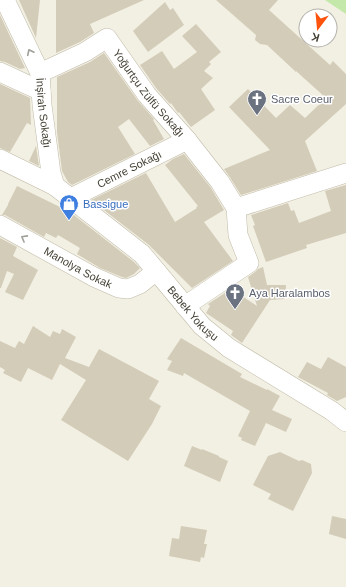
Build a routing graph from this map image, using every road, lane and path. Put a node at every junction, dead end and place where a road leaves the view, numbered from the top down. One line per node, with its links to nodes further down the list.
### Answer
1 (5, 0): 3 (street, İnşirah Sokağı, one-way to 1)
2 (0, 72): 3 (street)
3 (41, 82): 4 (street, Yoğurtçu Zülfü Sokağı); 7 (street, İnşirah Sokağı)
4 (187, 140): 8 (street, Cemre Sokağı); 9 (street, Yoğurtçu Zülfü Sokağı)
5 (0, 159): 7 (street, Bebek Yokuşu)
6 (346, 173): 9 (street)
7 (55, 186): 8 (street, Bebek Yokuşu)
8 (71, 198): 11 (street, Bebek Yokuşu)
9 (236, 208): 12 (street)
10 (0, 224): 11 (street, Manolya Sokak, one-way to 10)
11 (156, 271): 12 (street, Bebek Yokuşu)
12 (185, 306): 13 (street, Bebek Yokuşu)
13 (345, 419)

